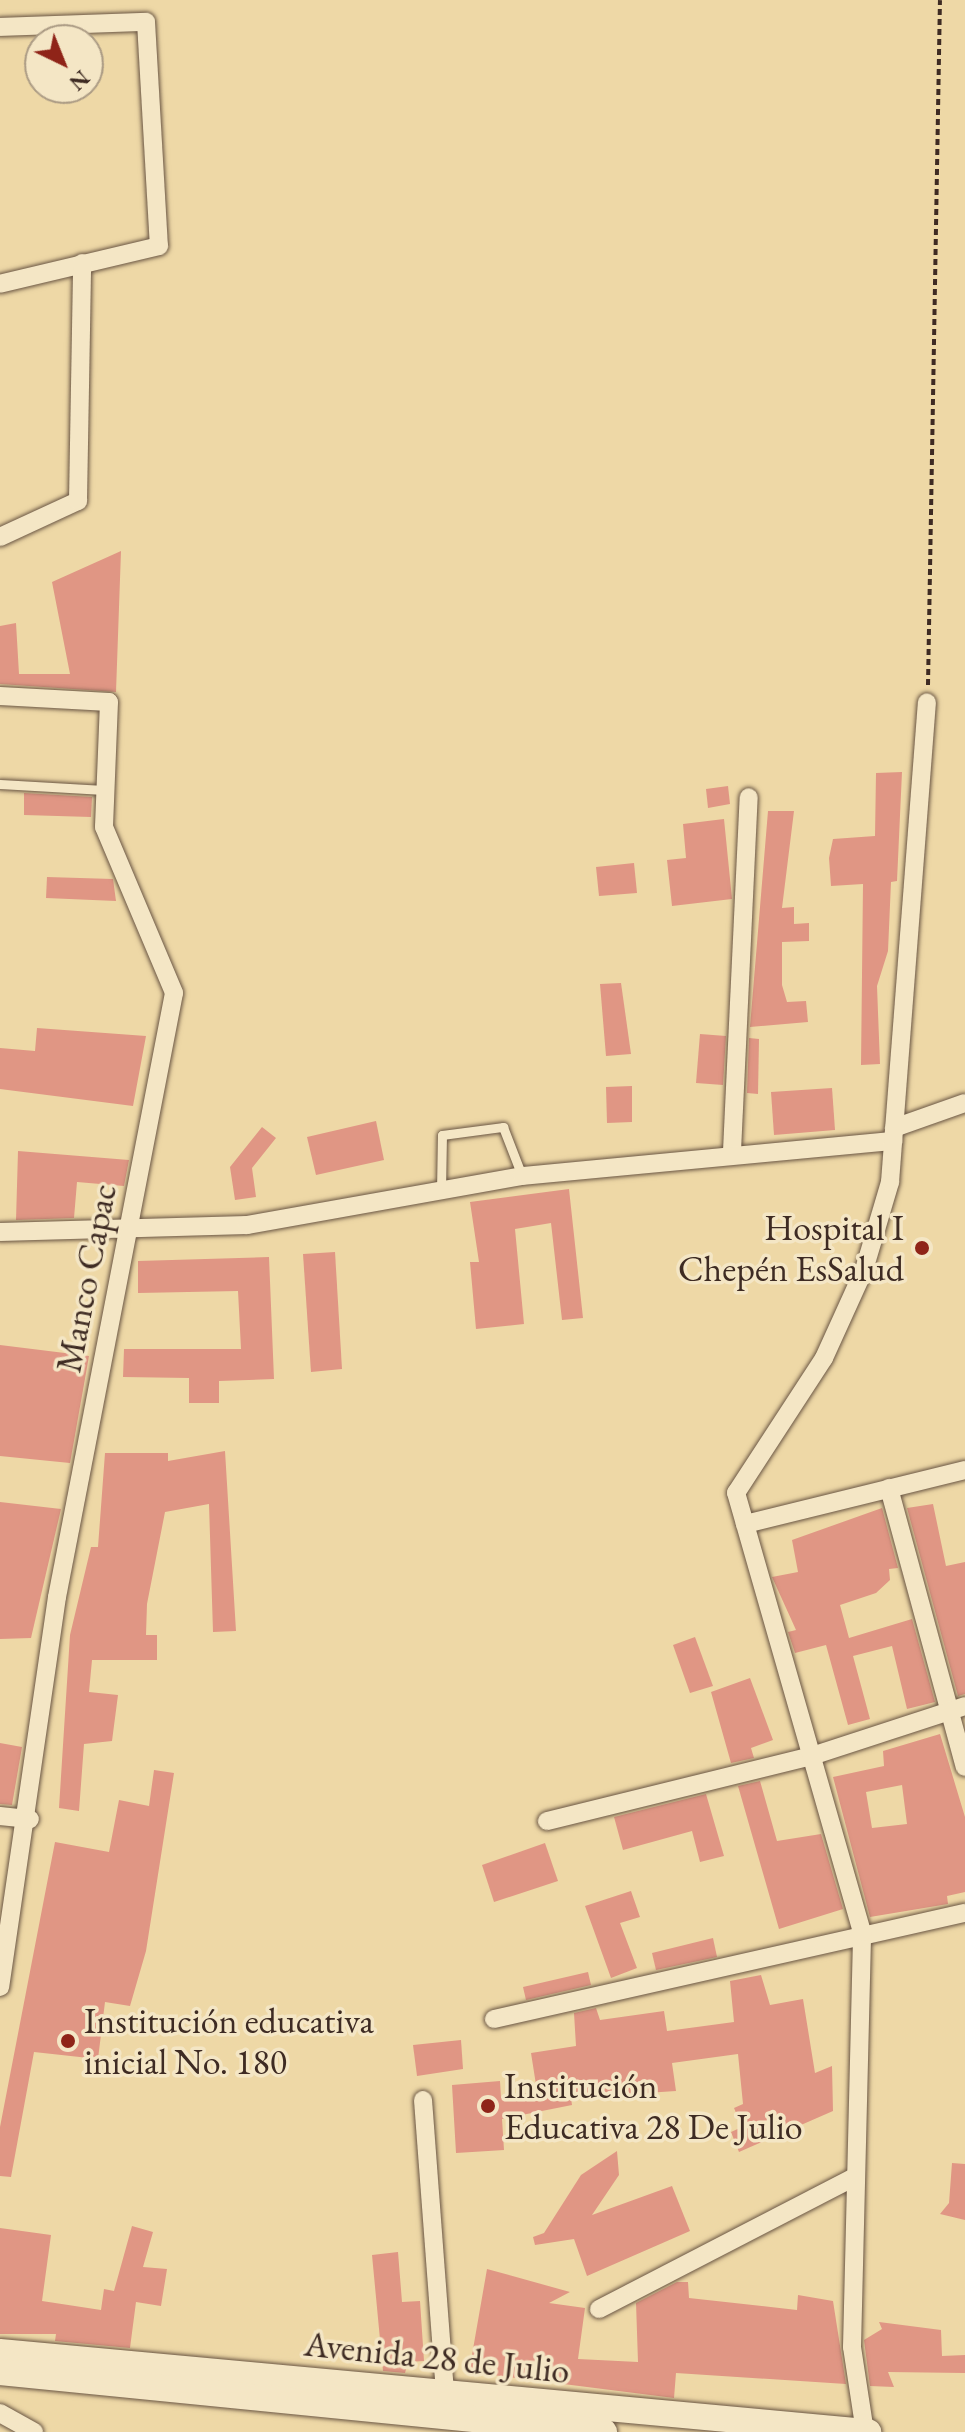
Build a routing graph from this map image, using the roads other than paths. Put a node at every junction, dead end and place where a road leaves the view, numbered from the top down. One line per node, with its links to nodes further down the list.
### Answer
1 (0, 27): 2 (street)
2 (82, 263): 3 (street); 4 (street)
3 (0, 284)
4 (0, 537)
5 (0, 696): 8 (street, Manco Capac)
6 (927, 702): 11 (street)
7 (0, 784): 8 (lane)
8 (104, 790): 16 (street, Manco Capac)
9 (749, 797): 12 (street)
10 (965, 1103): 11 (street)
11 (894, 1134): 12 (street); 19 (street)
12 (732, 1151): 13 (street)
13 (522, 1176): 14 (street); 14 (lane)
14 (441, 1191): 16 (street)
15 (0, 1232): 16 (street)
16 (128, 1234): 24 (street, Manco Capac)
17 (965, 1470): 18 (street)
18 (889, 1488): 19 (street); 20 (street)
19 (745, 1524): 21 (street)
20 (958, 1708): 21 (street); 22 (street)
21 (812, 1756): 25 (street); 27 (street)
22 (965, 1767)
23 (0, 1816): 24 (street)
24 (30, 1819): 28 (street, Manco Capac)
25 (547, 1821)
26 (965, 1913): 27 (street)
27 (862, 1932): 29 (street); 31 (street)
28 (0, 1987)
29 (494, 2019)
30 (423, 2100): 36 (street)
31 (851, 2179): 32 (street); 41 (street)
32 (599, 2309)
33 (0, 2352): 35 (street, Avenida 28 de Julio)
34 (0, 2372): 35 (street, Avenida 28 de Julio)
35 (297, 2390): 36 (street, Avenida 28 de Julio); 38 (street, Avenida 28 de Julio)
36 (445, 2393): 38 (street, Avenida 28 de Julio)
37 (0, 2413): 39 (street)
38 (550, 2415): 40 (street, Avenida 28 de Julio); 41 (street, Avenida 28 de Julio)
39 (34, 2432)
40 (604, 2432)
41 (866, 2432)

